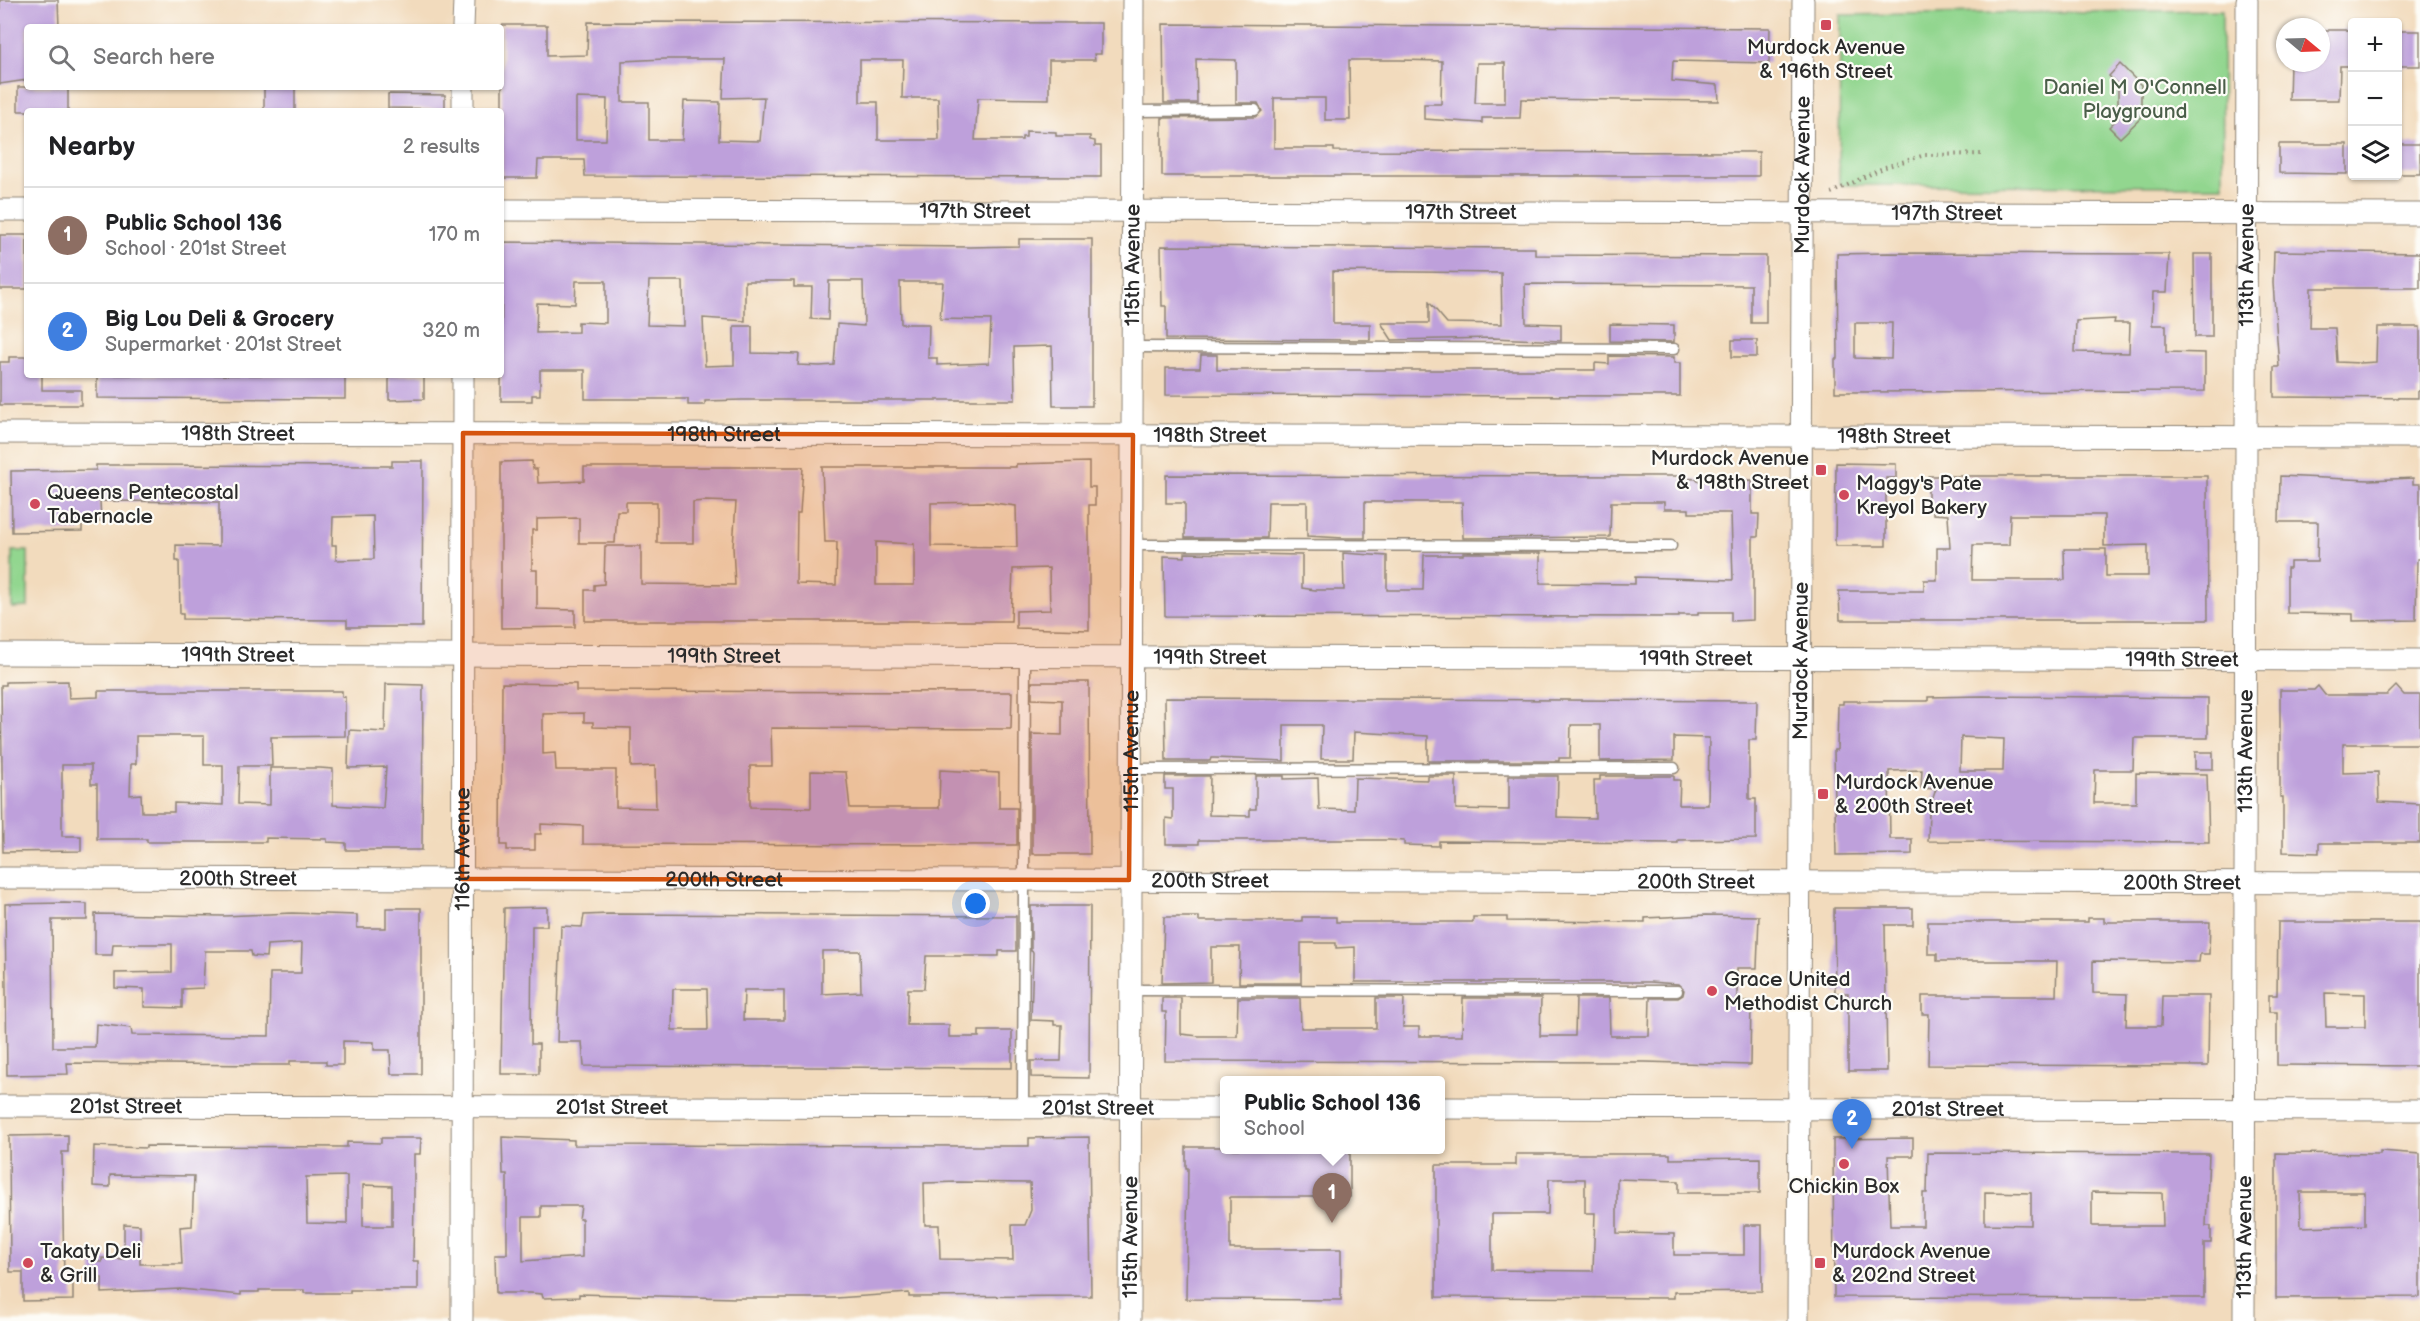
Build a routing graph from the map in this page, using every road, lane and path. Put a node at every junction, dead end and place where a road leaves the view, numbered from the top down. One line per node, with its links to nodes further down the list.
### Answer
1 (464, 0): 5 (street)
2 (1133, 0): 9 (street, 115th Avenue)
3 (1803, 0): 16 (street, Murdock Avenue)
4 (2247, 0): 17 (street, 113th Avenue)
5 (464, 24)
6 (463, 90): 7 (street)
7 (463, 108)
8 (1255, 110): 9 (lane)
9 (1133, 111): 15 (street, 115th Avenue)
10 (1984, 154): 11 (path)
11 (1827, 194)
12 (0, 210): 13 (street)
13 (24, 210)
14 (504, 210): 15 (street, 197th Street)
15 (1133, 212): 16 (street, 197th Street); 19 (street, 115th Avenue)
16 (1801, 213): 17 (street, 197th Street); 25 (street, Murdock Avenue)
17 (2247, 214): 18 (street, 197th Street); 26 (street, 113th Avenue)
18 (2420, 214)
19 (1133, 347): 20 (lane); 24 (street, 115th Avenue)
20 (1674, 349)
21 (463, 378): 23 (street, 116th Avenue)
22 (0, 433): 23 (street, 198th Street)
23 (463, 433): 24 (street, 198th Street); 31 (street, 116th Avenue)
24 (1132, 435): 25 (street, 198th Street); 28 (street, 115th Avenue)
25 (1800, 436): 26 (street, 198th Street); 34 (street, Murdock Avenue)
26 (2246, 437): 27 (street, 198th Street); 35 (street, 113th Avenue)
27 (2420, 437)
28 (1132, 545): 29 (lane); 33 (street, 115th Avenue)
29 (1671, 546)
30 (0, 654): 31 (street, 199th Street)
31 (462, 656): 32 (street, 199th Street); 40 (street, 116th Avenue)
32 (1025, 657): 33 (street, 199th Street); 41 (lane)
33 (1132, 657): 34 (street, 199th Street); 38 (street, 115th Avenue)
34 (1800, 659): 35 (street, 199th Street); 43 (street, Murdock Avenue)
35 (2246, 659): 36 (street, 199th Street); 44 (street, 113th Avenue)
36 (2420, 660)
37 (1674, 768): 38 (lane)
38 (1130, 769): 42 (street, 115th Avenue)
39 (0, 878): 40 (street, 200th Street)
40 (462, 879): 41 (street, 200th Street); 49 (street, 116th Avenue)
41 (1023, 880): 42 (street, 200th Street); 50 (lane)
42 (1129, 880): 43 (street, 200th Street); 46 (street, 115th Avenue)
43 (1800, 882): 44 (street, 200th Street); 54 (street, Murdock Avenue)
44 (2245, 883): 45 (street, 200th Street); 55 (street, 113th Avenue)
45 (2420, 883)
46 (1129, 990): 47 (lane); 51 (street, 115th Avenue)
47 (1677, 991)
48 (0, 1106): 49 (street, 201st Street)
49 (461, 1107): 50 (street, 201st Street); 57 (street, 116th Avenue)
50 (1023, 1107): 51 (street, 201st Street)
51 (1130, 1108): 52 (street, 201st Street); 58 (street, 115th Avenue)
52 (1220, 1108)
53 (1445, 1108): 54 (street, 201st Street)
54 (1800, 1109): 55 (street, 201st Street); 59 (street, Murdock Avenue)
55 (2245, 1110): 56 (street, 201st Street); 60 (street, 113th Avenue)
56 (2420, 1110)
57 (462, 1321)
58 (1130, 1321)
59 (1798, 1321)
60 (2244, 1321)

